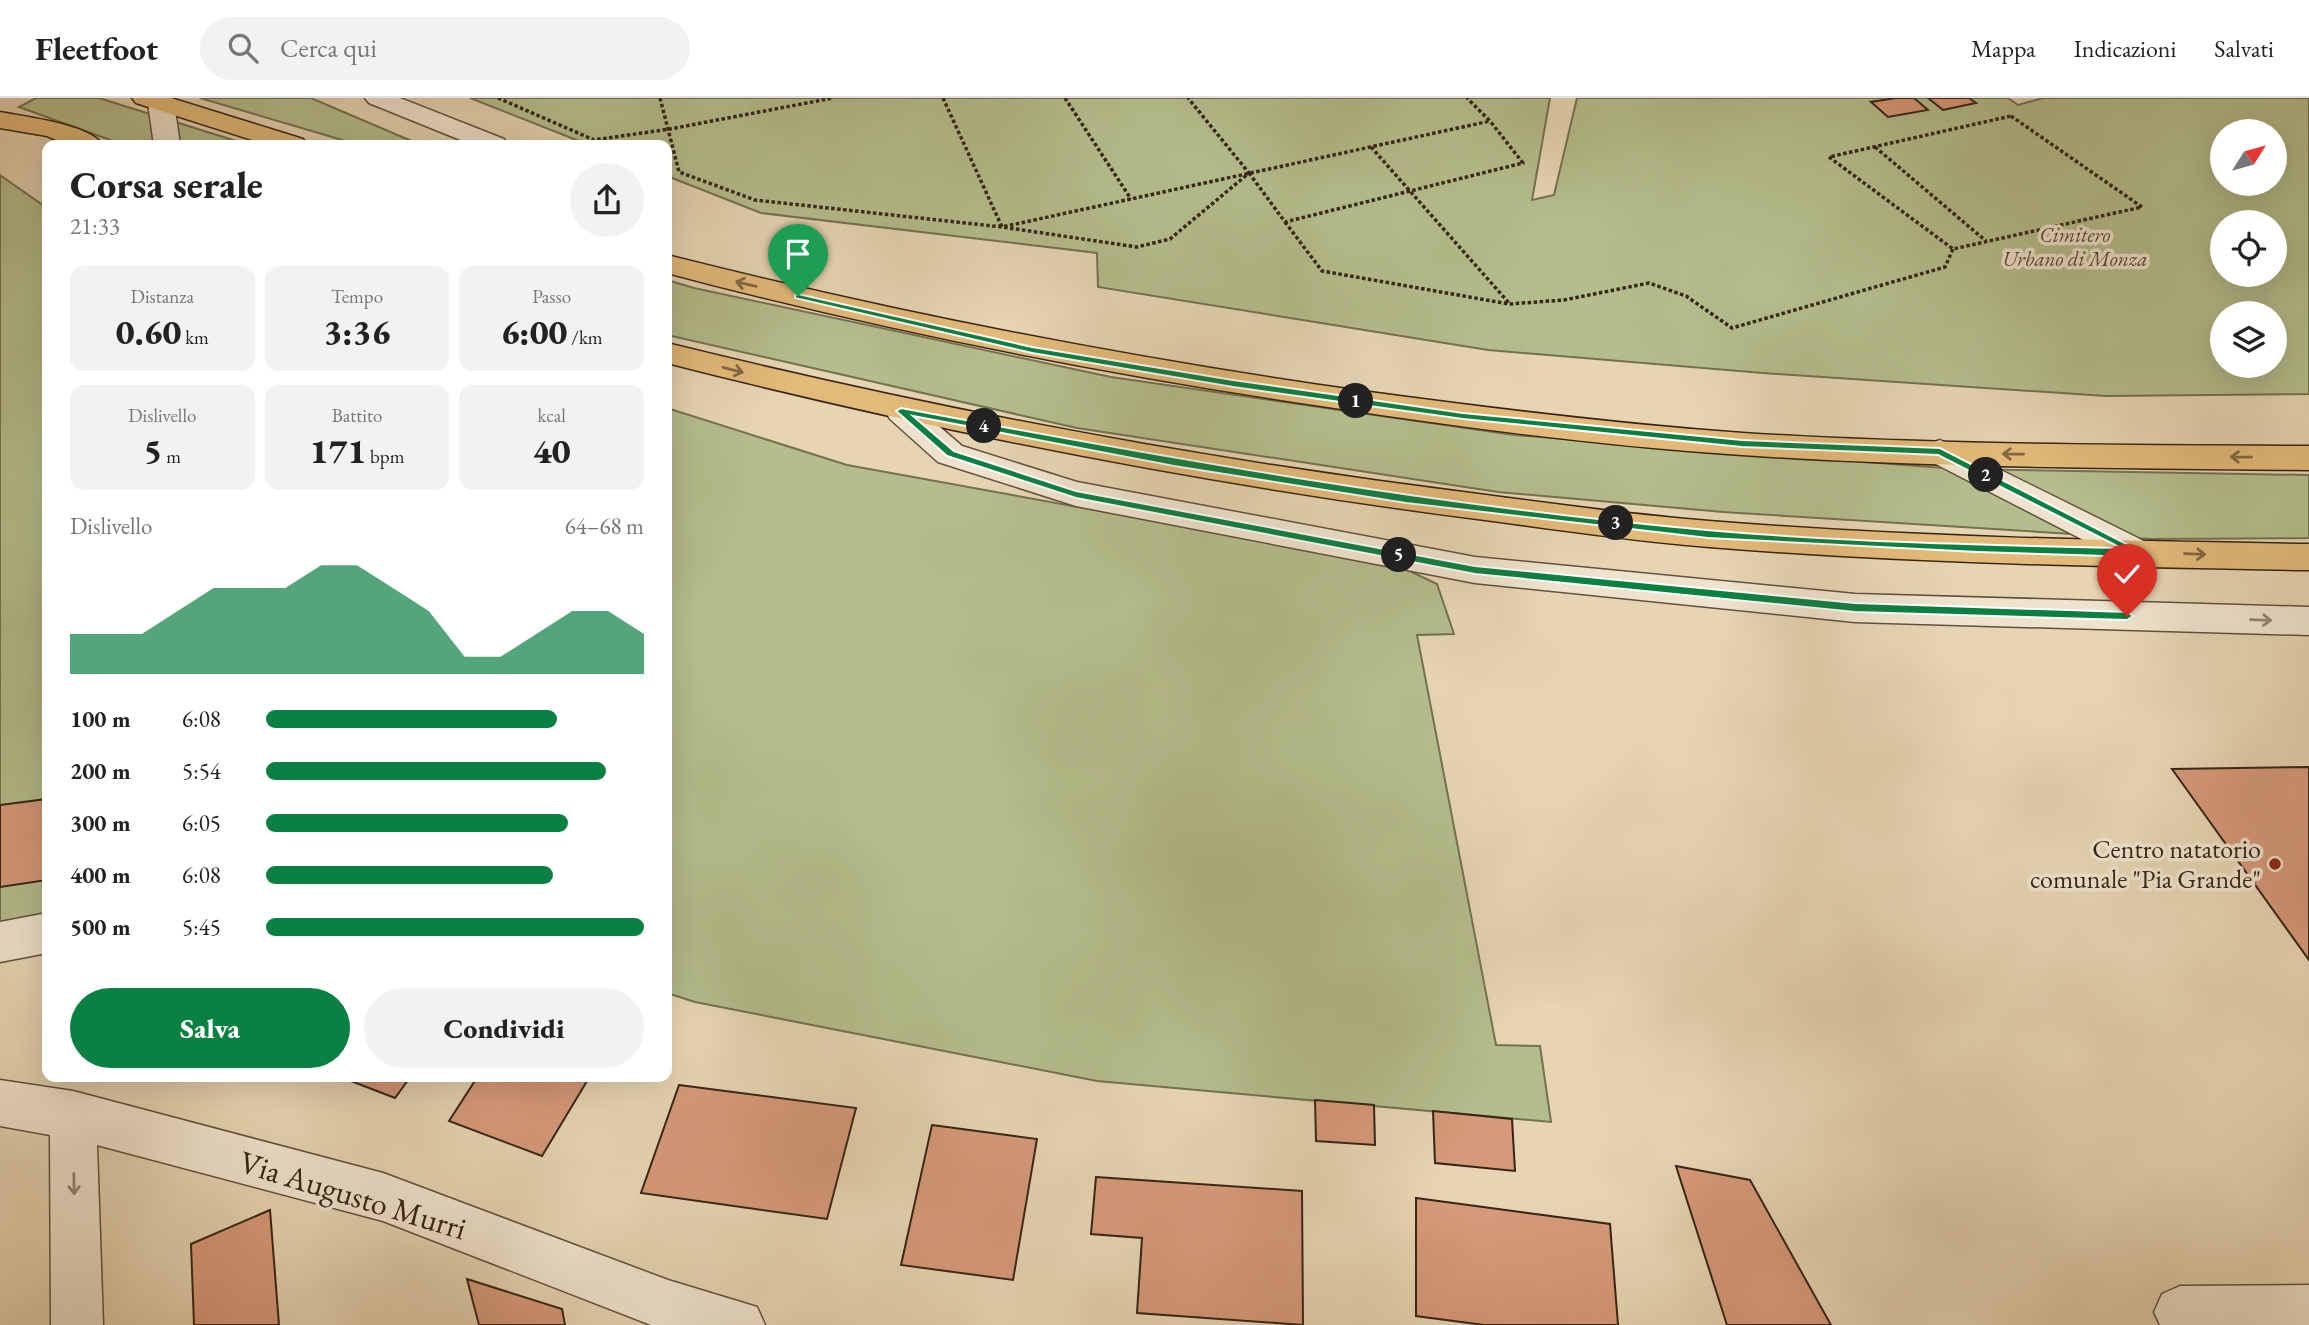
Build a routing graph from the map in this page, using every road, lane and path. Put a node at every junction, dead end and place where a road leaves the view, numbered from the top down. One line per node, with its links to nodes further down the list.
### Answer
1 (9, 98): 11 (main road)
2 (378, 98): 18 (street)
3 (498, 98): 14 (path)
4 (660, 98): 14 (path)
5 (833, 98): 14 (path)
6 (943, 98): 25 (path)
7 (1065, 98): 23 (path)
8 (1188, 98): 21 (path)
9 (1467, 98): 13 (path)
10 (153, 101): 16 (street); 17 (main road)
11 (0, 102)
12 (0, 120): 15 (main road)
13 (1489, 121): 19 (path); 22 (path)
14 (670, 129): 25 (path)
15 (77, 140)
16 (165, 140)
17 (278, 140)
18 (483, 140)
19 (1370, 147): 21 (path); 22 (path)
20 (1874, 147): 26 (path); 26 (path); 27 (path)
21 (1250, 173): 23 (path); 24 (path); 25 (path)
22 (1411, 191): 24 (path); 29 (path)
23 (1131, 199): 25 (path)
24 (1285, 222): 29 (path)
25 (1002, 227)
26 (1986, 242): 27 (path)
27 (1953, 248): 29 (path)
28 (672, 265): 32 (main road, one-way to 28)
29 (1509, 304)
30 (672, 354): 31 (main road, one-way to 31)
31 (901, 411): 34 (main road); 36 (street, one-way to 36)
32 (1940, 452): 33 (main road, one-way to 32); 34 (street)
33 (2309, 458)
34 (2138, 553): 35 (main road, one-way to 35)
35 (2309, 557)
36 (2309, 621)
37 (42, 934): 38 (street)
38 (0, 942)
39 (0, 1103): 40 (street, Via Augusto Murri)
40 (73, 1115): 43 (street, one-way to 43); 44 (street, Via Augusto Murri)
41 (2309, 1311): 42 (street)
42 (2180, 1312)
43 (77, 1325)
44 (739, 1325)

